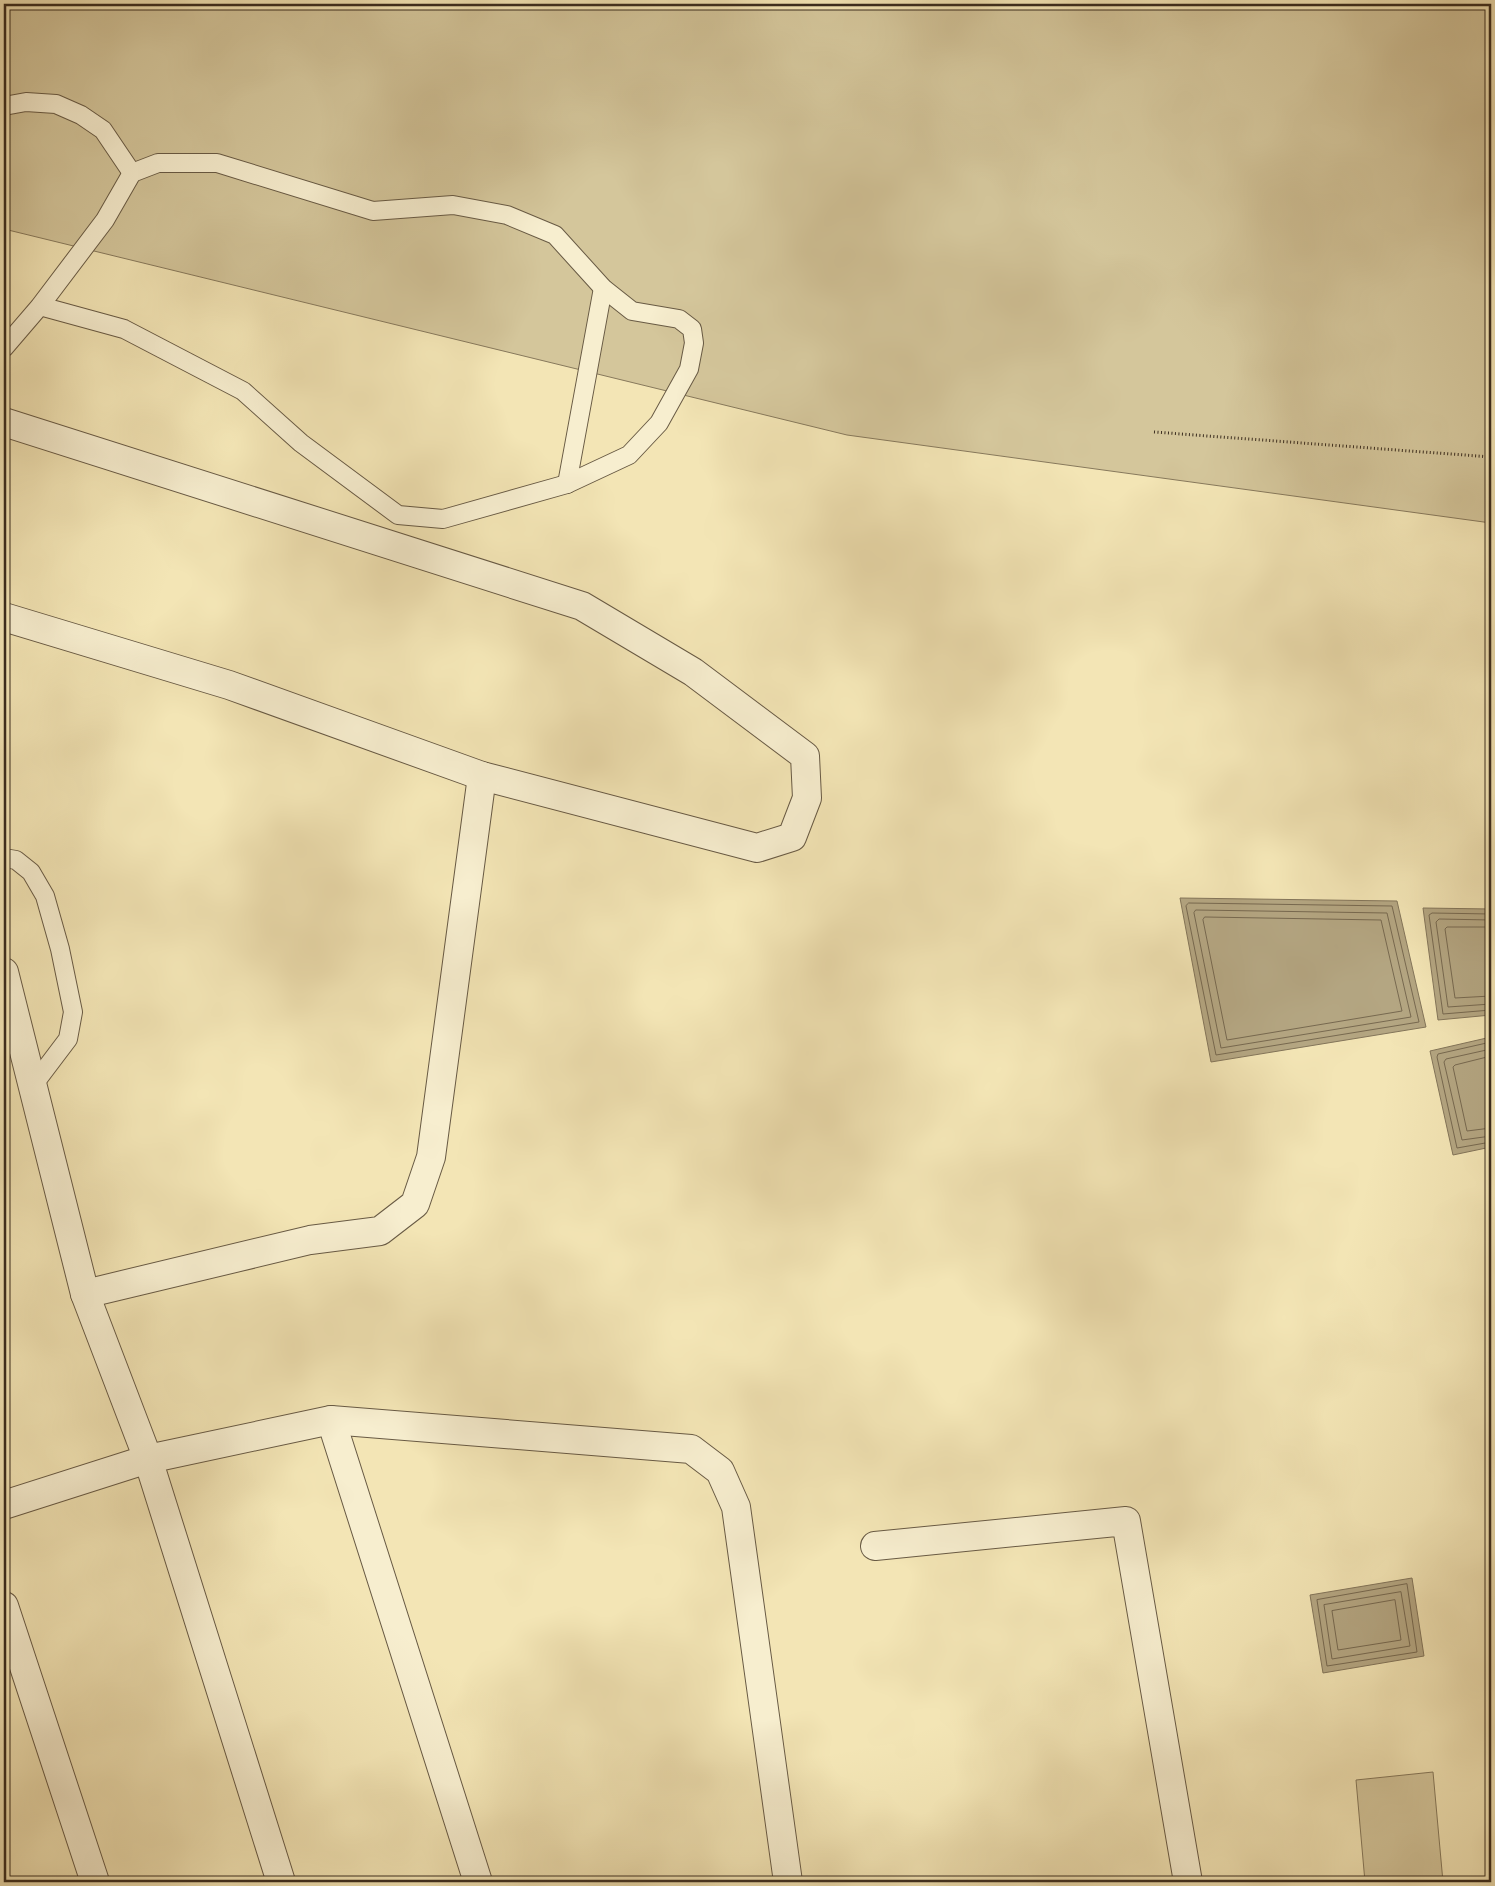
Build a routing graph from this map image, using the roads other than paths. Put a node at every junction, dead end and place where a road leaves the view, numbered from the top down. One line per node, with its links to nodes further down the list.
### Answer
1 (4, 106): 2 (lane)
2 (132, 173): 3 (lane); 4 (lane)
3 (603, 288): 7 (lane); 7 (lane)
4 (40, 306): 5 (lane); 7 (lane)
5 (4, 348)
6 (4, 422): 9 (street)
7 (567, 484)
8 (4, 617): 9 (street)
9 (482, 776): 13 (street)
10 (4, 858): 12 (lane)
11 (4, 972): 12 (street)
12 (34, 1084): 13 (street)
13 (85, 1294): 15 (street)
14 (331, 1420): 15 (street); 21 (street); 22 (street)
15 (148, 1459): 16 (street); 20 (street)
16 (4, 1505)
17 (875, 1546): 23 (street)
18 (4, 1606): 19 (street)
19 (95, 1882)
20 (281, 1882)
21 (478, 1882)
22 (788, 1882)
23 (1188, 1882)

